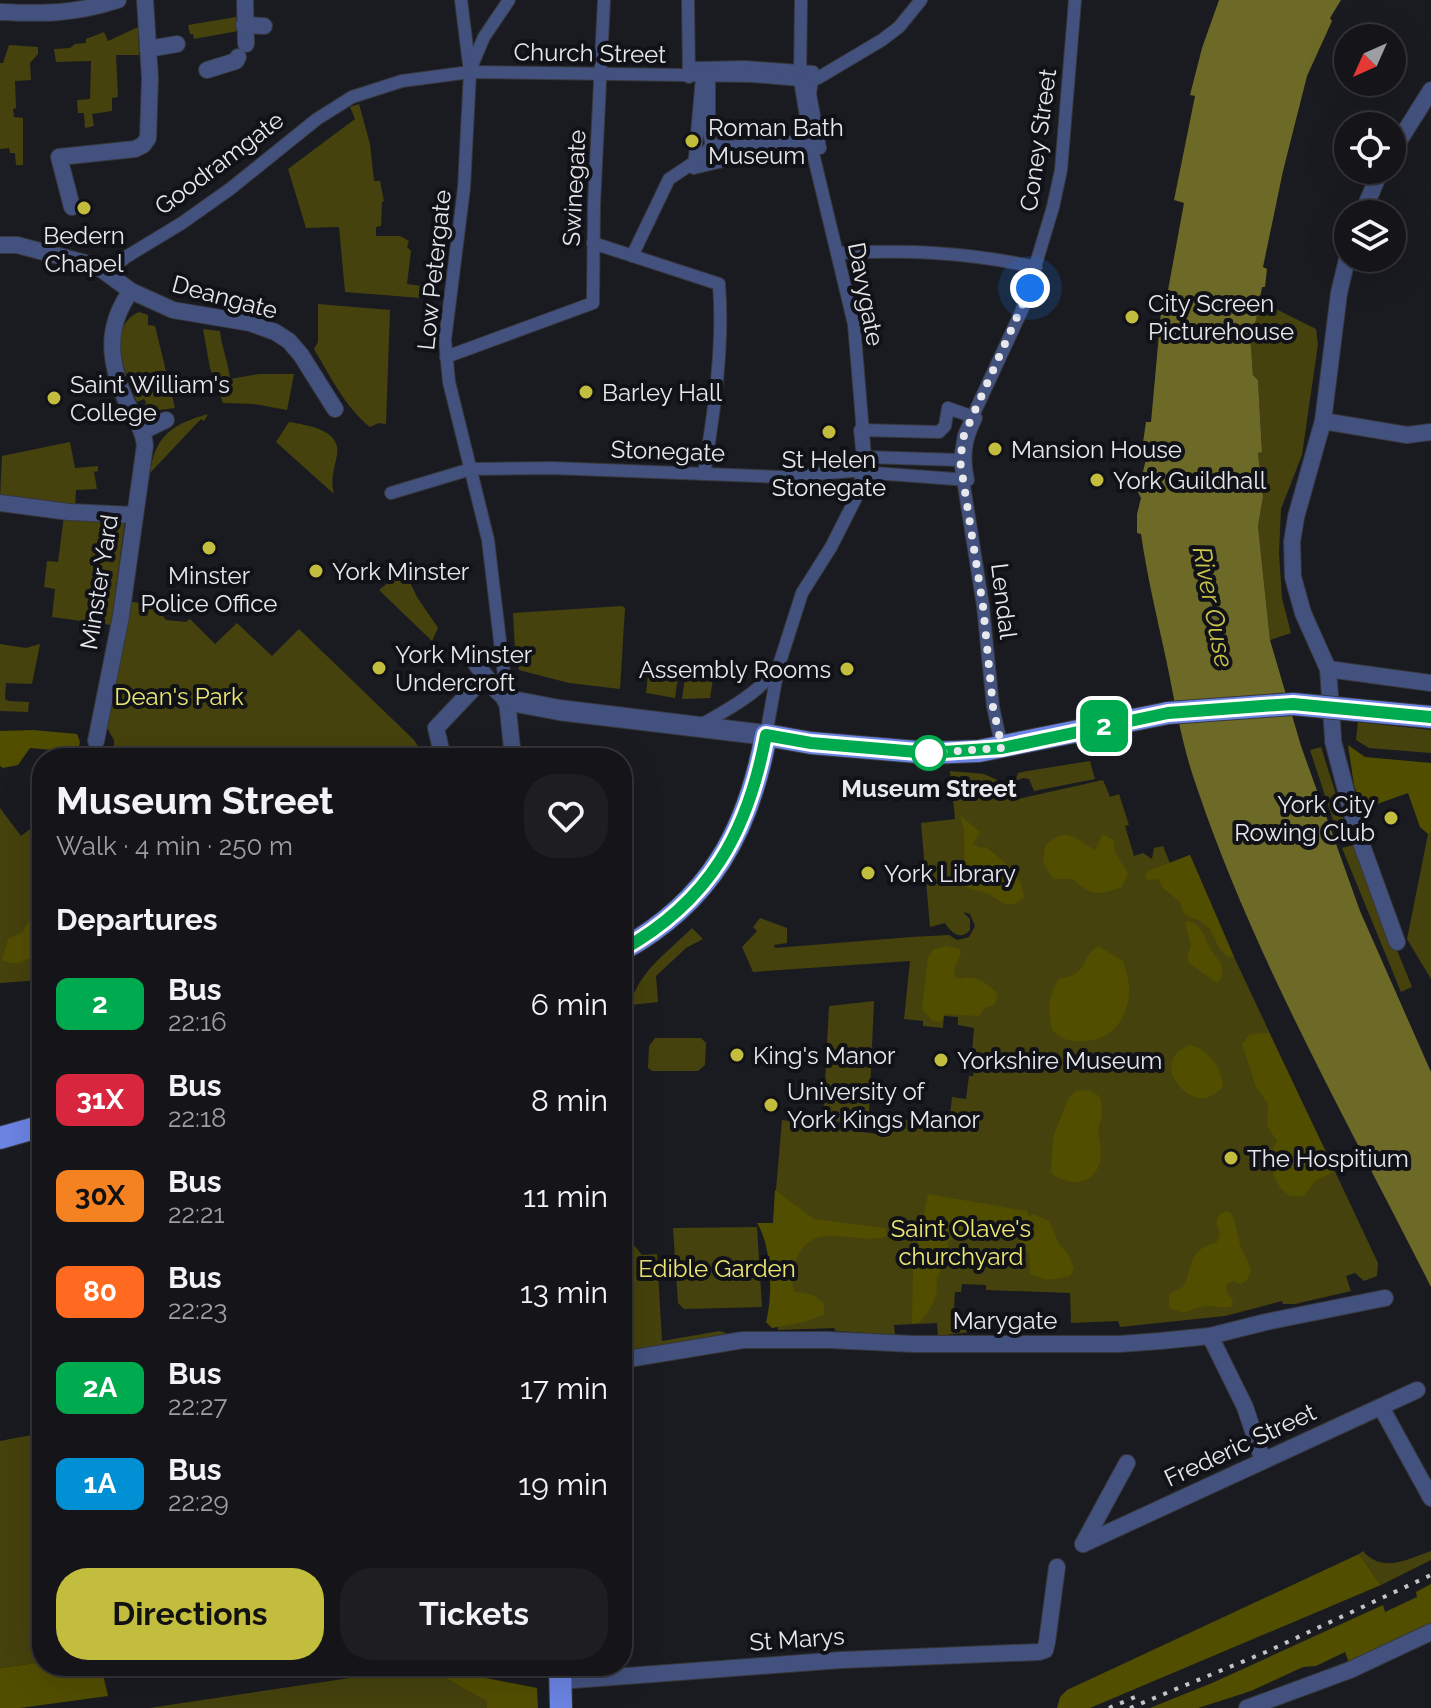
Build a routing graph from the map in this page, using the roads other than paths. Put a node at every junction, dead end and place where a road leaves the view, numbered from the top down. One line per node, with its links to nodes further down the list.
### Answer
1 (118, 0): 11 (street)
2 (145, 0): 16 (street)
3 (245, 0): 12 (street)
4 (460, 0): 14 (street); 18 (street)
5 (507, 0): 14 (street); 18 (street)
6 (604, 0): 19 (street, Swinegate)
7 (688, 0): 21 (street)
8 (801, 0): 20 (street)
9 (921, 0): 20 (street)
10 (1075, 0): 32 (street, Coney Street)
11 (0, 12)
12 (244, 25): 13 (street); 17 (street)
13 (264, 26)
14 (466, 43): 18 (street)
15 (177, 44): 16 (street)
16 (148, 49): 27 (street)
17 (207, 70)
18 (470, 71): 19 (street, Church Street); 33 (street, Goodramgate); 36 (street, Low Petergate)
19 (600, 75): 21 (street, Church Street); 28 (street, Swinegate)
20 (804, 77): 21 (street, Church Street); 25 (street, Davygate)
21 (703, 78): 24 (street); 26 (street)
22 (1431, 90): 23 (street)
23 (1406, 130)
24 (712, 145): 25 (street); 26 (street)
25 (811, 145): 26 (street); 30 (street, Davygate)
26 (693, 163): 31 (street)
27 (72, 207)
28 (593, 243): 31 (street); 36 (street, Swinegate)
29 (0, 245): 33 (street)
30 (837, 253): 32 (street); 41 (street, Davygate)
31 (632, 256): 48 (street)
32 (1036, 267): 38 (street, Coney Street)
33 (108, 272): 35 (street, Deangate)
34 (1344, 272): 40 (street)
35 (131, 291): 37 (street, Deangate); 42 (street)
36 (446, 357): 47 (street, Low Petergate)
37 (335, 409)
38 (973, 416): 41 (street); 45 (street, Coney Street); 50 (street)
39 (166, 420): 42 (street)
40 (1323, 421): 43 (street); 56 (street)
41 (863, 430): 46 (street, Davygate)
42 (143, 431): 53 (street, Minster Yard)
43 (1431, 432)
44 (913, 459): 45 (street); 46 (street); 49 (street)
45 (960, 460): 50 (street, Lendal)
46 (863, 467): 48 (street, Stonegate); 49 (street); 55 (street)
47 (471, 469): 48 (street, Stonegate); 51 (street, Stonegate); 59 (street, Low Petergate)
48 (704, 474)
49 (913, 476): 50 (street)
50 (965, 480): 66 (street, Lendal)
51 (391, 493)
52 (0, 503): 53 (street)
53 (134, 515): 63 (street, Minster Yard)
54 (476, 664): 57 (street)
55 (778, 668): 61 (street); 62 (street)
56 (1328, 669): 58 (street); 67 (street)
57 (487, 679): 59 (street); 64 (street)
58 (1431, 683)
59 (507, 700): 61 (street); 65 (street)
60 (1431, 717): 66 (main road, bridge)
61 (696, 727): 62 (street)
62 (766, 735): 66 (main road); 68 (main road)
63 (96, 741)
64 (441, 748)
65 (512, 748)
66 (1002, 748)
67 (1397, 942)
68 (632, 944)
69 (32, 1129): 70 (main road)
70 (0, 1138)
71 (1385, 1298): 72 (street, Marygate)
72 (1210, 1336): 73 (street, Marygate); 76 (street)
73 (632, 1358)
74 (1417, 1390): 75 (street, Frederic Street)
75 (1381, 1407): 76 (street, Frederic Street); 78 (street)
76 (1263, 1461): 77 (street, Frederic Street)
77 (1127, 1463)
78 (1431, 1498)
79 (1057, 1567): 81 (street, St Marys)
80 (1431, 1632): 84 (street)
81 (632, 1670)
82 (560, 1676): 83 (main road)
83 (561, 1708)
84 (1247, 1708)

